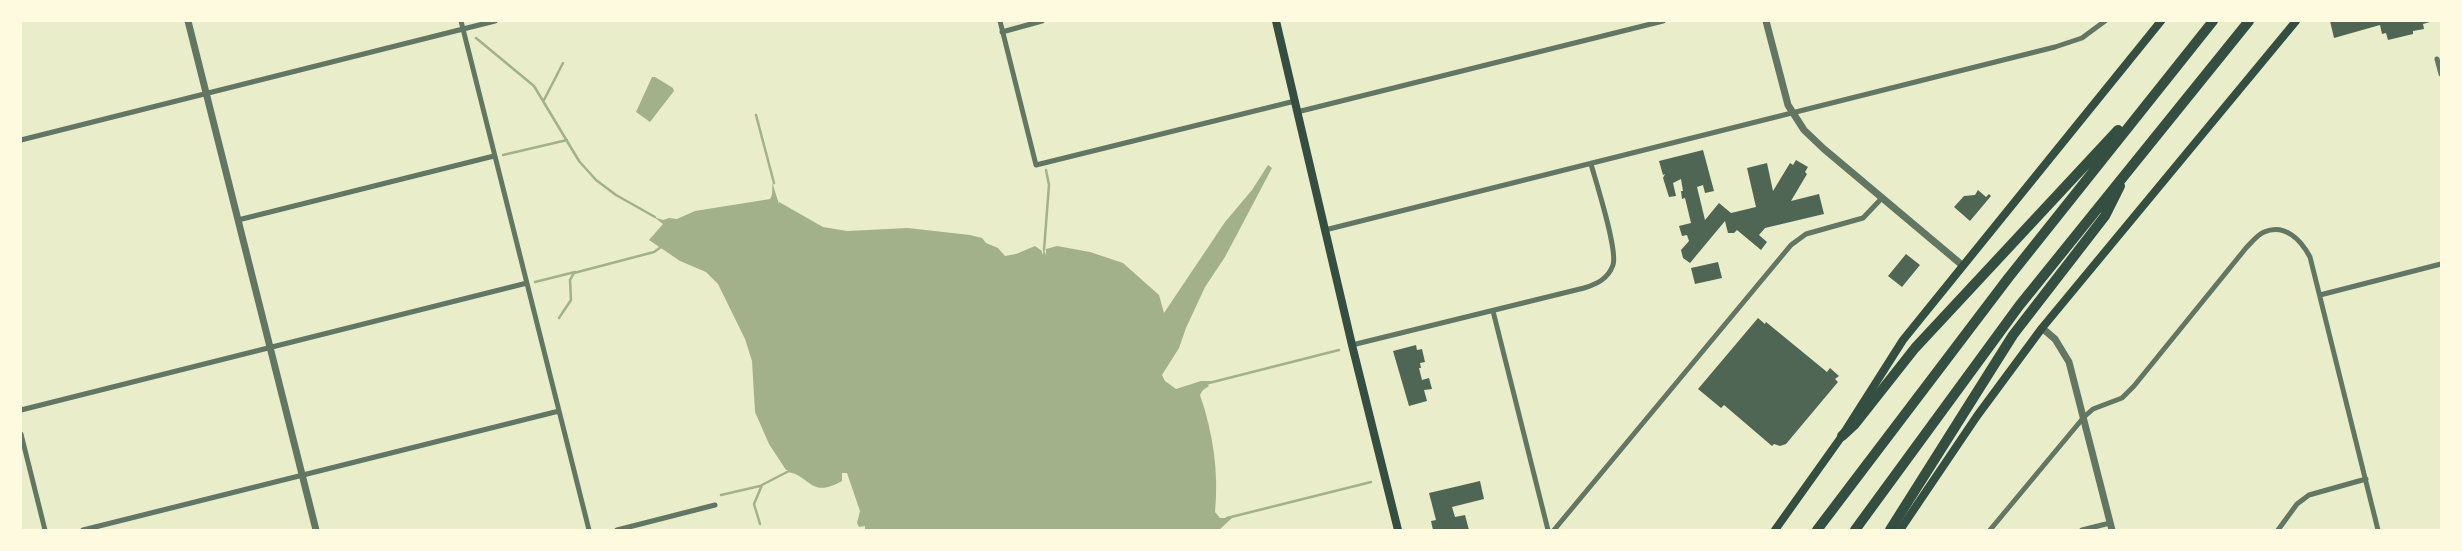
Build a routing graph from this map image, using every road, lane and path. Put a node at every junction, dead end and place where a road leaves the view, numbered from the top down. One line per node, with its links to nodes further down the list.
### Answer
1 (188, 21): 19 (street)
2 (460, 21): 14 (street)
3 (495, 21): 14 (street)
4 (1000, 21): 15 (street)
5 (1042, 21): 15 (street)
6 (1276, 21): 20 (main road)
7 (1662, 21): 21 (street)
8 (1766, 21): 22 (street)
9 (2104, 21): 22 (street)
10 (2161, 21): 31 (main road)
11 (2213, 21): 17 (highway)
12 (2249, 21): 26 (highway)
13 (2296, 21): 35 (main road)
14 (463, 29): 19 (street); 24 (street)
15 (1002, 32): 20 (street)
16 (2437, 59): 18 (street)
17 (2175, 69): 42 (highway); 56 (highway)
18 (2441, 74)
19 (206, 94): 23 (street); 28 (street)
20 (1295, 101): 21 (main road)
21 (1298, 112): 29 (main road)
22 (1791, 113): 25 (street); 27 (street)
23 (21, 140)
24 (494, 156): 28 (street); 32 (street)
25 (1591, 164): 29 (street); 34 (street)
26 (2128, 170): 57 (highway); 58 (highway)
27 (1882, 198): 31 (street); 54 (street)
28 (238, 220): 37 (street)
29 (1325, 230): 36 (main road)
30 (2441, 264): 33 (street)
31 (1962, 265): 42 (main road)
32 (527, 284): 37 (street); 39 (street)
33 (2320, 295): 40 (street); 44 (street)
34 (1493, 311): 36 (street); 53 (street)
35 (2042, 328): 40 (street); 59 (main road)
36 (1352, 345): 52 (main road)
37 (270, 347): 38 (street); 43 (street)
38 (21, 410)
39 (559, 411): 43 (street); 50 (street)
40 (2084, 417): 46 (street); 60 (street)
41 (21, 434): 47 (street)
42 (1842, 436): 55 (main road)
43 (302, 475): 48 (street); 49 (street)
44 (2366, 479): 62 (street); 63 (street)
45 (715, 505): 51 (street)
46 (2111, 526): 61 (street)
47 (45, 530)
48 (83, 530)
49 (316, 530)
50 (589, 530)
51 (617, 530)
52 (1398, 530)
53 (1548, 530)
54 (1554, 530)
55 (1775, 530)
56 (1817, 530)
57 (1855, 530)
58 (1890, 530)
59 (1900, 530)
60 (1990, 530)
61 (2082, 530)
62 (2278, 530)
63 (2378, 530)

